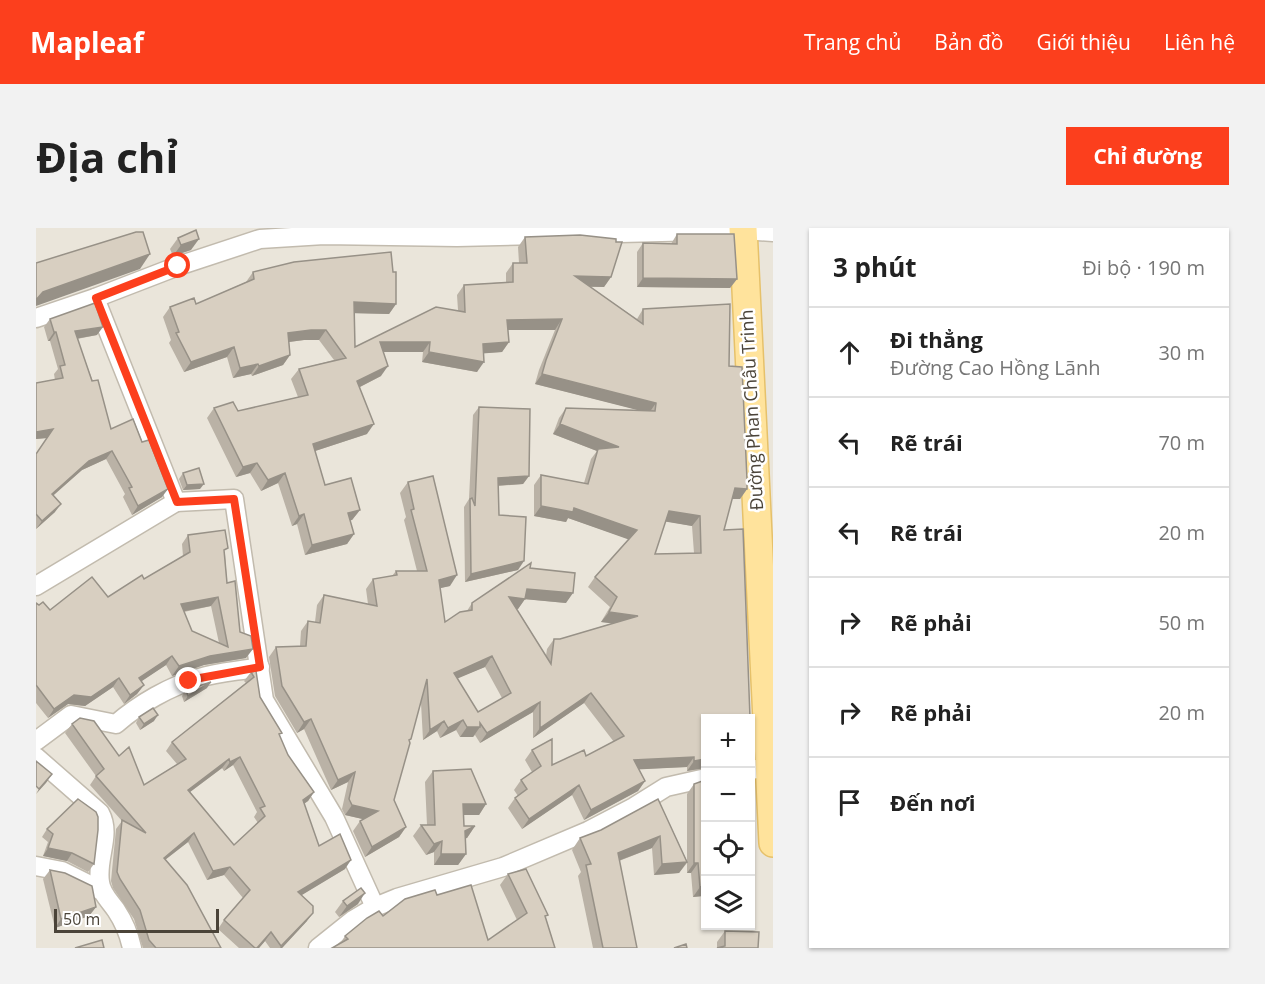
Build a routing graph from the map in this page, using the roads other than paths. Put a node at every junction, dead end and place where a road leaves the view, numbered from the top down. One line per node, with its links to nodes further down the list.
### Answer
1 (743, 229): 2 (street); 3 (street); 10 (main road, Đường Phan Châu Trinh)
2 (773, 232)
3 (96, 298): 4 (street); 5 (street)
4 (36, 318)
5 (177, 502): 6 (street); 7 (street)
6 (36, 586)
7 (260, 667): 8 (street); 15 (street)
8 (36, 741)
9 (36, 757): 14 (street)
10 (760, 769): 12 (main road, Đường Phan Châu Trinh)
11 (701, 779): 15 (street)
12 (773, 843)
13 (36, 866): 14 (street)
14 (102, 891): 16 (street)
15 (375, 907): 17 (street)
16 (132, 948)
17 (318, 948)

